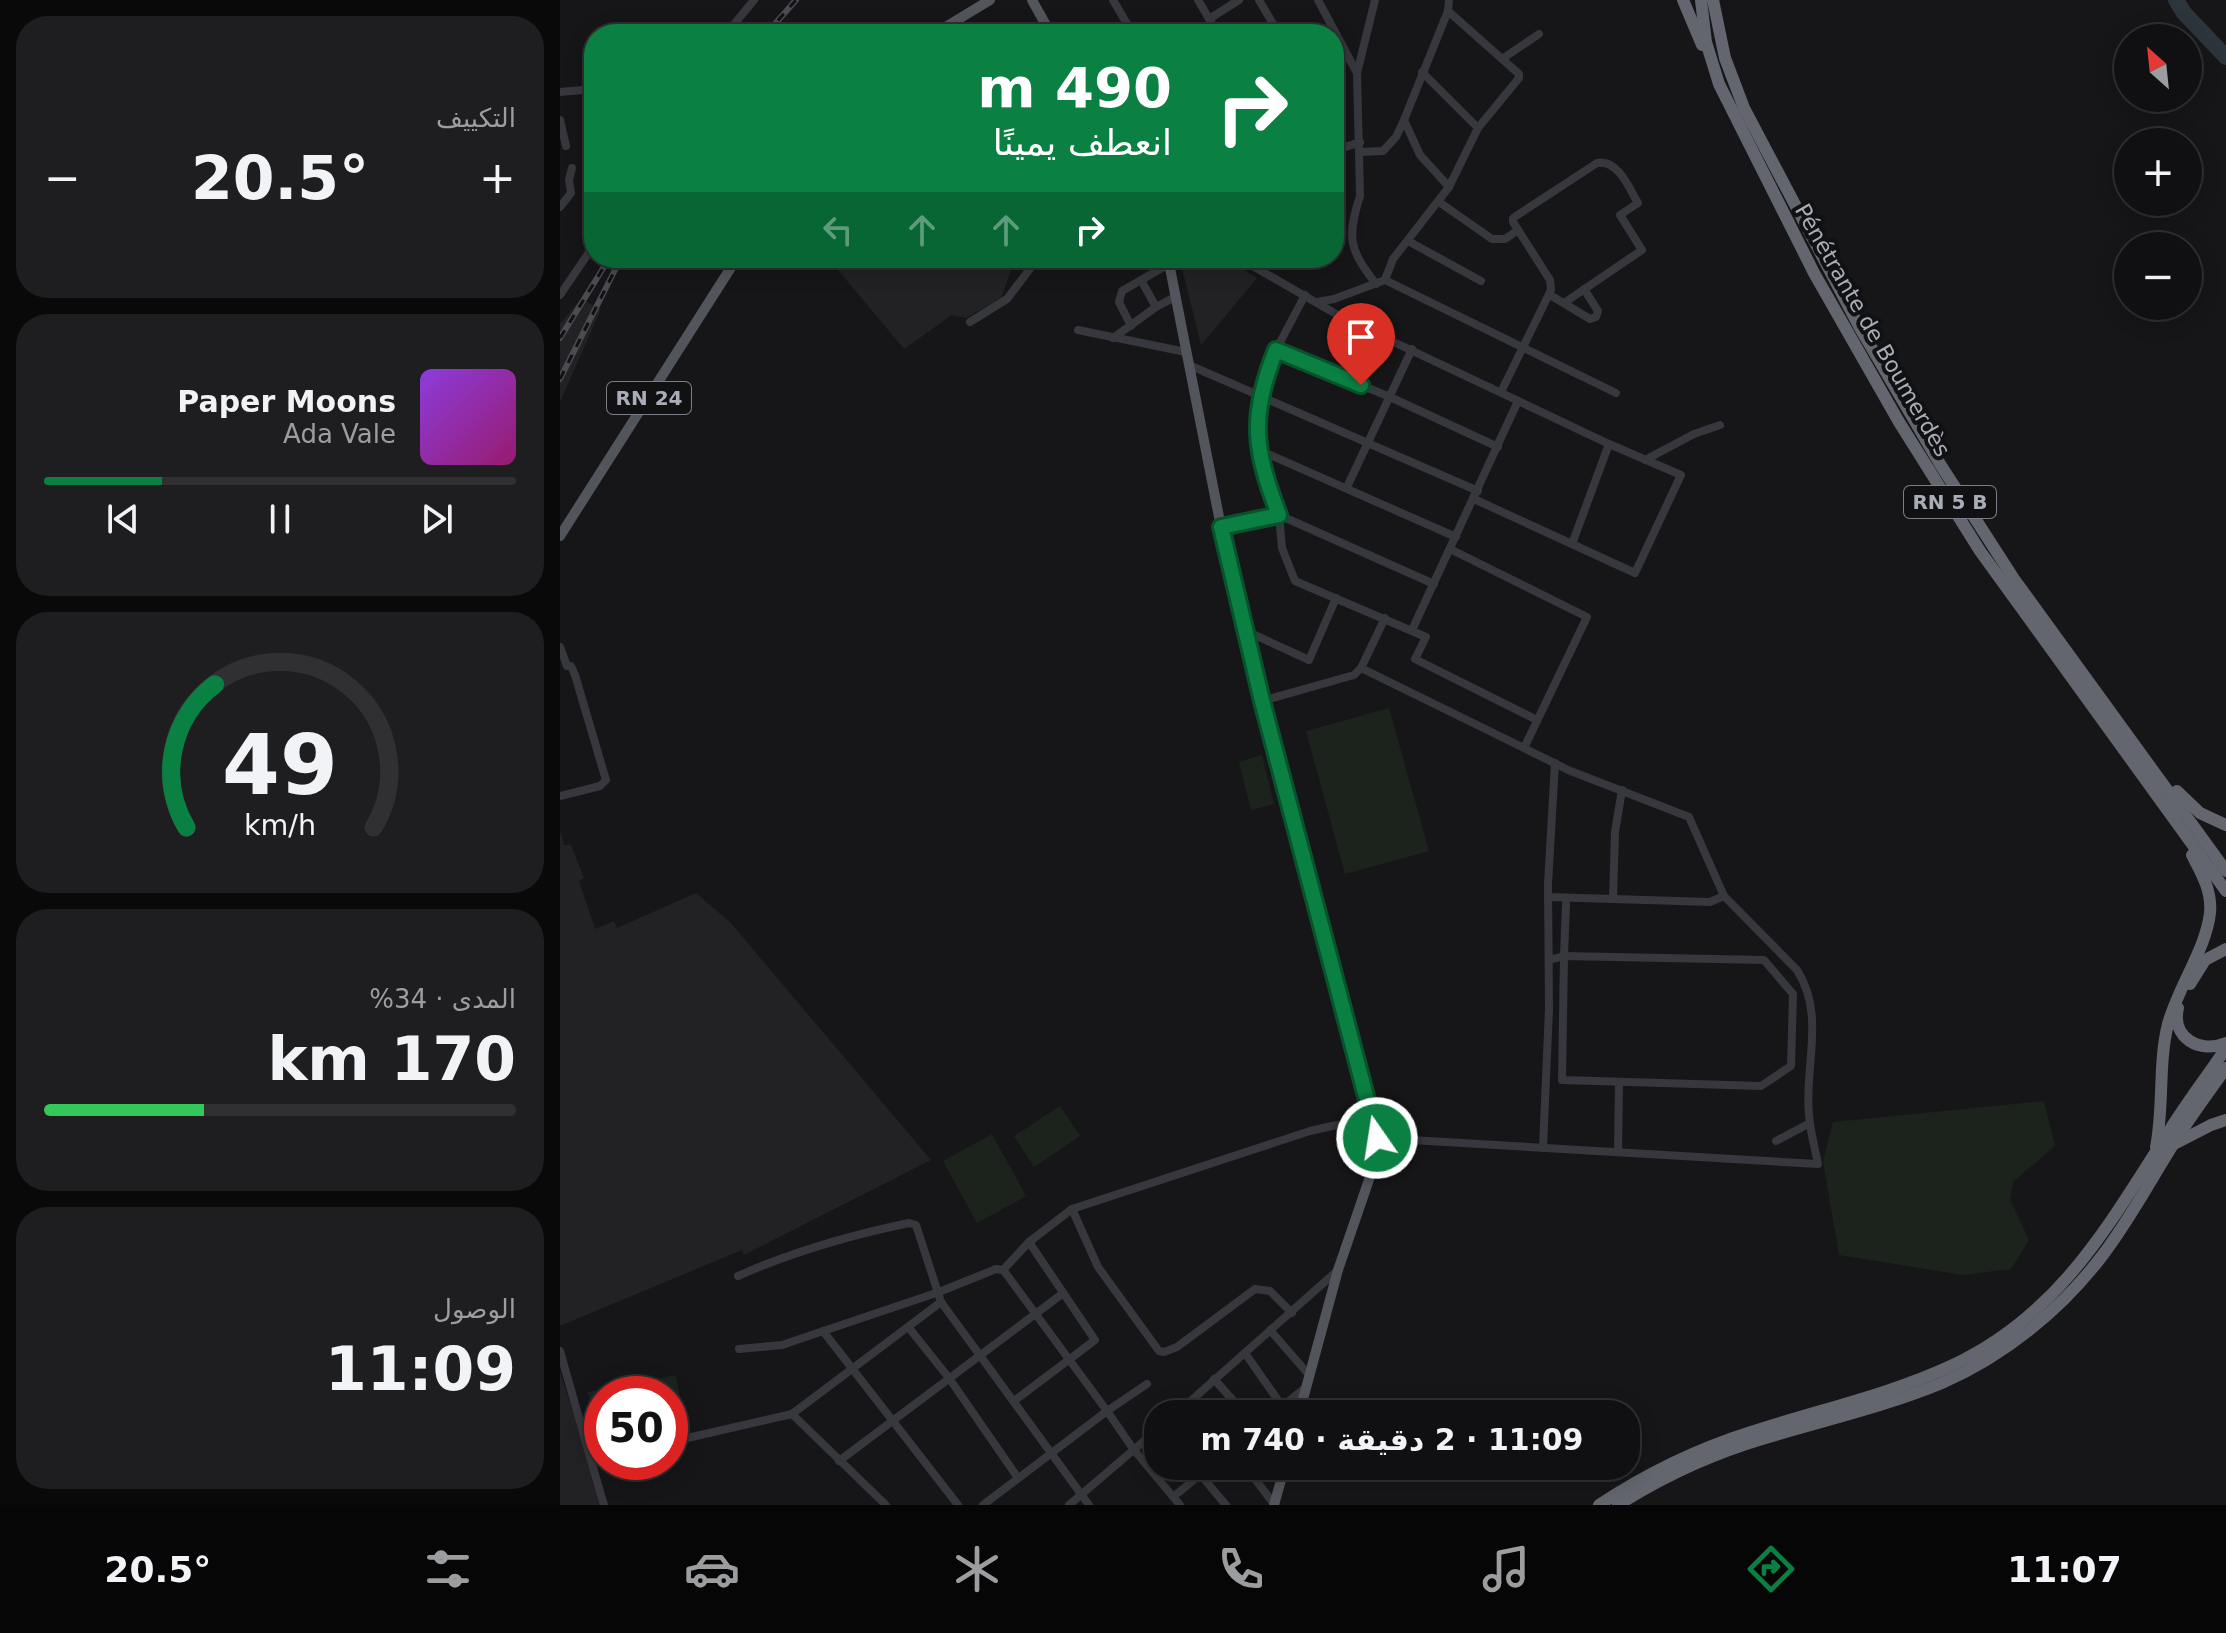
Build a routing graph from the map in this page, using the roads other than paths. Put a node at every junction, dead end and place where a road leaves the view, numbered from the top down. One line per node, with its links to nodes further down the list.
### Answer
1 (754, 0): 17 (street)
2 (990, 0): 15 (main road)
3 (1032, 0): 20 (main road)
4 (1113, 0): 21 (street)
5 (1198, 0): 16 (street)
6 (1239, 0): 16 (street)
7 (1259, 0): 23 (street)
8 (1318, 0): 24 (street)
9 (1375, 0): 29 (street)
10 (1449, 0): 14 (street)
11 (1683, 0): 30 (highway)
12 (1701, 0): 30 (highway, Pénétrante de Boumerdès / RN 5 B)
13 (1713, 0): 104 (highway, Pénétrante de Boumerdès / RN 5 B)
14 (1448, 11): 27 (street); 28 (street)
15 (958, 19): 18 (main road); 19 (street)
16 (1209, 19): 22 (street)
17 (734, 24)
18 (950, 24)
19 (961, 24)
20 (1045, 24)
21 (1127, 24)
22 (1212, 24)
23 (1273, 24)
24 (1331, 24)
25 (1539, 34): 27 (street)
26 (1344, 49): 29 (street)
27 (1502, 59): 35 (street)
28 (1422, 72): 34 (street); 35 (street)
29 (1357, 73): 36 (street)
30 (1719, 84): 108 (highway, Pénétrante de Boumerdès / RN 5 B)
31 (584, 90): 32 (street)
32 (560, 92)
33 (560, 120): 37 (street)
34 (1404, 120): 39 (street); 41 (street)
35 (1478, 128): 41 (street)
36 (1360, 142): 38 (street); 39 (street)
37 (566, 146)
38 (1344, 148)
39 (1360, 152): 56 (street)
40 (572, 168): 43 (street)
41 (1449, 187): 42 (street)
42 (1439, 202): 44 (street); 45 (street)
43 (560, 207)
44 (1518, 230): 57 (street); 60 (street)
45 (1408, 241): 54 (street); 56 (street)
46 (584, 259): 55 (street)
47 (731, 268): 89 (main road, RN 24)
48 (1030, 268): 65 (street)
49 (1158, 268): 53 (street)
50 (1171, 268): 61 (main road)
51 (1257, 268): 59 (street)
52 (560, 274): 55 (street)
53 (1141, 280): 64 (street); 66 (street)
54 (1481, 281)
55 (568, 282): 58 (street)
56 (1381, 282): 62 (street); 69 (street)
57 (1584, 289): 63 (street); 63 (street)
58 (560, 295)
59 (1305, 295): 62 (street); 71 (street)
60 (1550, 295): 63 (street); 69 (street)
61 (1175, 297): 64 (street); 72 (main road)
62 (1317, 302): 70 (street)
63 (1564, 303)
64 (1156, 307): 66 (street)
65 (970, 322)
66 (1131, 326): 68 (street)
67 (1078, 330): 68 (street)
68 (1113, 338): 72 (street)
69 (1525, 346): 74 (street); 75 (street)
70 (1412, 349): 74 (street); 77 (street)
71 (1276, 350): 76 (street); 77 (street)
72 (1186, 352): 73 (main road)
73 (1189, 365): 76 (street); 88 (main road)
74 (1501, 392): 78 (street)
75 (1616, 393)
76 (1260, 394): 80 (street); 83 (street)
77 (1390, 397): 80 (street); 82 (street)
78 (1518, 401): 81 (street); 82 (street)
79 (1720, 425): 84 (street)
80 (1368, 443): 85 (street); 86 (street)
81 (1609, 444): 84 (street); 91 (street)
82 (1498, 447): 86 (street)
83 (1261, 451): 85 (street); 87 (street)
84 (1645, 460): 91 (street)
85 (1347, 487): 90 (street)
86 (1476, 495): 90 (street); 91 (street)
87 (1279, 515): 88 (street); 93 (street); 94 (street)
88 (1221, 527): 97 (main road)
89 (560, 536)
90 (1456, 537): 92 (street)
91 (1572, 544)
92 (1450, 549): 93 (street); 102 (street)
93 (1434, 584): 96 (street)
94 (1336, 598): 95 (street); 97 (street)
95 (1385, 618): 96 (street); 99 (street)
96 (1412, 630): 102 (street)
97 (1246, 631): 101 (main road)
98 (560, 647): 100 (street)
99 (1361, 668): 101 (street); 103 (street)
100 (563, 670): 107 (street)
101 (1262, 701): 124 (main road)
102 (1537, 720): 103 (street)
103 (1524, 748): 105 (street)
104 (2142, 754): 109 (highway); 110 (highway, Pénétrante de Boumerdès / RN 5 B)
105 (1555, 763): 106 (street); 113 (street)
106 (1622, 790): 112 (street); 114 (street)
107 (560, 796)
108 (2172, 816): 111 (highway, Pénétrante de Boumerdès / RN 5 B); 132 (highway)
109 (2226, 825)
110 (2226, 871)
111 (2226, 891)
112 (1724, 896): 114 (street); 126 (street)
113 (1548, 897): 114 (street); 118 (street)
114 (1613, 899)
115 (1566, 904): 117 (street)
116 (2226, 949): 119 (highway)
117 (1564, 956): 118 (street); 121 (street); 123 (street)
118 (1549, 960): 122 (street)
119 (2226, 1046): 132 (highway)
120 (2226, 1068): 129 (highway)
121 (1562, 1080): 122 (street); 123 (street)
122 (1547, 1082): 130 (street)
123 (1619, 1083): 131 (street)
124 (1373, 1117): 127 (main road); 133 (street)
125 (2226, 1120): 129 (highway)
126 (1810, 1123): 128 (street); 131 (street)
127 (1377, 1138): 130 (street); 136 (main road)
128 (1776, 1141)
129 (2173, 1144): 188 (highway)
130 (1543, 1148): 131 (street)
131 (1618, 1152)
132 (2153, 1158): 187 (highway)
133 (1072, 1209): 134 (street); 140 (street)
134 (1029, 1242): 135 (street); 138 (street)
135 (1003, 1270): 139 (street); 141 (street)
136 (1338, 1270): 140 (street); 153 (main road)
137 (738, 1276): 139 (street)
138 (1062, 1294): 141 (street); 149 (street)
139 (940, 1297): 142 (street); 144 (street); 148 (street)
140 (1292, 1313): 143 (street)
141 (1034, 1315): 148 (street); 149 (street)
142 (909, 1328): 150 (street); 151 (street)
143 (1270, 1330): 147 (street); 153 (street)
144 (823, 1331): 145 (street); 150 (street)
145 (739, 1349)
146 (560, 1351): 164 (street)
147 (1245, 1353): 152 (street); 157 (street)
148 (980, 1356): 151 (street); 160 (street)
149 (1068, 1359): 160 (street); 161 (street)
150 (852, 1369): 162 (street); 163 (street)
151 (949, 1378): 163 (street); 170 (street)
152 (1214, 1379): 155 (street); 156 (street)
153 (1309, 1382): 158 (street); 159 (main road)
154 (1147, 1384): 161 (street)
155 (1192, 1400)
156 (1233, 1400)
157 (1278, 1400)
158 (1289, 1400)
159 (1303, 1400)
160 (1014, 1401): 168 (street)
161 (1107, 1411): 167 (street); 168 (street)
162 (792, 1414): 165 (street); 169 (street)
163 (894, 1420): 169 (street); 180 (street)
164 (584, 1436)
165 (688, 1438)
166 (1144, 1441): 167 (street)
167 (1134, 1450): 176 (street); 177 (street)
168 (1052, 1454): 170 (street); 176 (street)
169 (839, 1461): 179 (street)
170 (1018, 1478): 181 (street)
171 (597, 1480): 178 (street)
172 (1194, 1480): 177 (street)
173 (1204, 1480): 185 (street)
174 (1255, 1480): 186 (street)
175 (1281, 1480): 186 (main road)
176 (1081, 1495): 182 (street); 183 (street)
177 (1173, 1497): 184 (street)
178 (604, 1505)
179 (886, 1505)
180 (958, 1505)
181 (983, 1505)
182 (1069, 1505)
183 (1089, 1505)
184 (1180, 1505)
185 (1226, 1505)
186 (1274, 1505)
187 (1599, 1505)
188 (1618, 1505)

